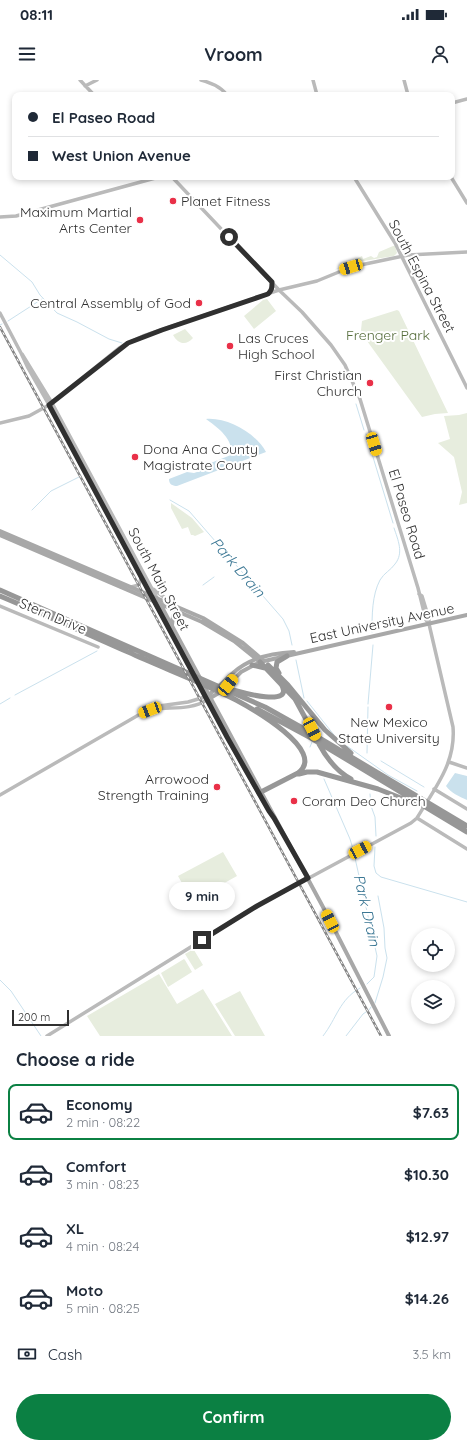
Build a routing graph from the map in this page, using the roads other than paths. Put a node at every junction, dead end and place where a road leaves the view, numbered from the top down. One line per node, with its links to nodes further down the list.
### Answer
1 (80, 80): 6 (main road)
2 (97, 80): 6 (main road)
3 (201, 80): 8 (main road)
4 (314, 80): 9 (main road)
5 (404, 80): 10 (main road)
6 (85, 86): 7 (main road)
7 (91, 92)
8 (225, 92)
9 (316, 92)
10 (407, 92)
11 (467, 99): 12 (main road)
12 (455, 102)
13 (147, 180): 20 (main road)
14 (174, 180): 18 (main road, El Paseo Road)
15 (176, 180): 18 (main road)
16 (356, 180): 22 (main road, South Espina Street)
17 (453, 180): 19 (main road)
18 (177, 183): 23 (main road, El Paseo Road)
19 (467, 203)
20 (0, 217)
21 (467, 252): 22 (main road)
22 (402, 256): 24 (main road); 29 (main road, South Espina Street)
23 (272, 282): 25 (main road, El Paseo Road); 26 (main road)
24 (290, 288): 25 (main road); 27 (main road)
25 (279, 290): 26 (main road); 27 (main road, El Paseo Road)
26 (268, 294): 30 (main road)
27 (288, 299): 46 (main road, El Paseo Road)
28 (0, 314): 30 (main road, South Main Street)
29 (467, 388)
30 (50, 404): 31 (main road); 34 (main road, South Main Street); 36 (main road, South Main Street)
31 (0, 423)
32 (0, 531): 35 (main road)
33 (0, 535): 40 (main road)
34 (141, 577): 35 (main road); 38 (main road, South Main Street)
35 (130, 586): 38 (main road)
36 (150, 586): 40 (main road, South Main Street); 43 (main road)
37 (0, 590): 56 (highway)
38 (151, 595): 40 (main road, South Main Street)
39 (0, 596): 58 (highway)
40 (155, 599): 41 (main road); 43 (main road); 57 (main road, South Main Street)
41 (159, 604): 44 (main road); 47 (main road, South Main Street)
42 (0, 606): 48 (main road, Stern Drive)
43 (176, 606): 51 (main road)
44 (186, 615): 47 (main road); 51 (main road)
45 (467, 615): 46 (main road, East University Avenue)
46 (429, 624): 49 (main road, East University Avenue); 59 (main road, El Paseo Road)
47 (173, 627): 57 (main road, South Main Street)
48 (98, 647)
49 (301, 652): 50 (main road, East University Avenue); 51 (main road, East University Avenue)
50 (287, 656): 51 (main road, East University Avenue); 55 (highway)
51 (260, 660): 52 (main road, East University Avenue); 53 (highway); 55 (highway); 57 (main road, East University Avenue)
52 (252, 665): 53 (highway); 57 (main road, East University Avenue)
53 (267, 669): 54 (highway)
54 (276, 679): 56 (highway); 62 (highway)
55 (288, 685): 61 (highway)
56 (230, 690): 61 (highway)
57 (208, 698): 64 (main road, South Main Street); 65 (main road)
58 (236, 700): 64 (highway); 66 (highway)
59 (449, 762): 60 (main road); 63 (main road, El Paseo Road)
60 (467, 768)
61 (390, 780): 66 (highway)
62 (374, 788): 64 (highway); 66 (highway)
63 (434, 789): 68 (main road); 69 (main road, El Paseo Road)
64 (261, 792): 73 (main road, South Main Street)
65 (0, 795)
66 (416, 800): 67 (highway)
67 (431, 809): 70 (highway); 71 (highway)
68 (467, 809)
69 (417, 818): 72 (main road); 73 (main road)
70 (467, 826)
71 (467, 832)
72 (467, 849)
73 (308, 878): 74 (main road); 75 (main road, South Main Street)
74 (47, 1036)
75 (389, 1036)

